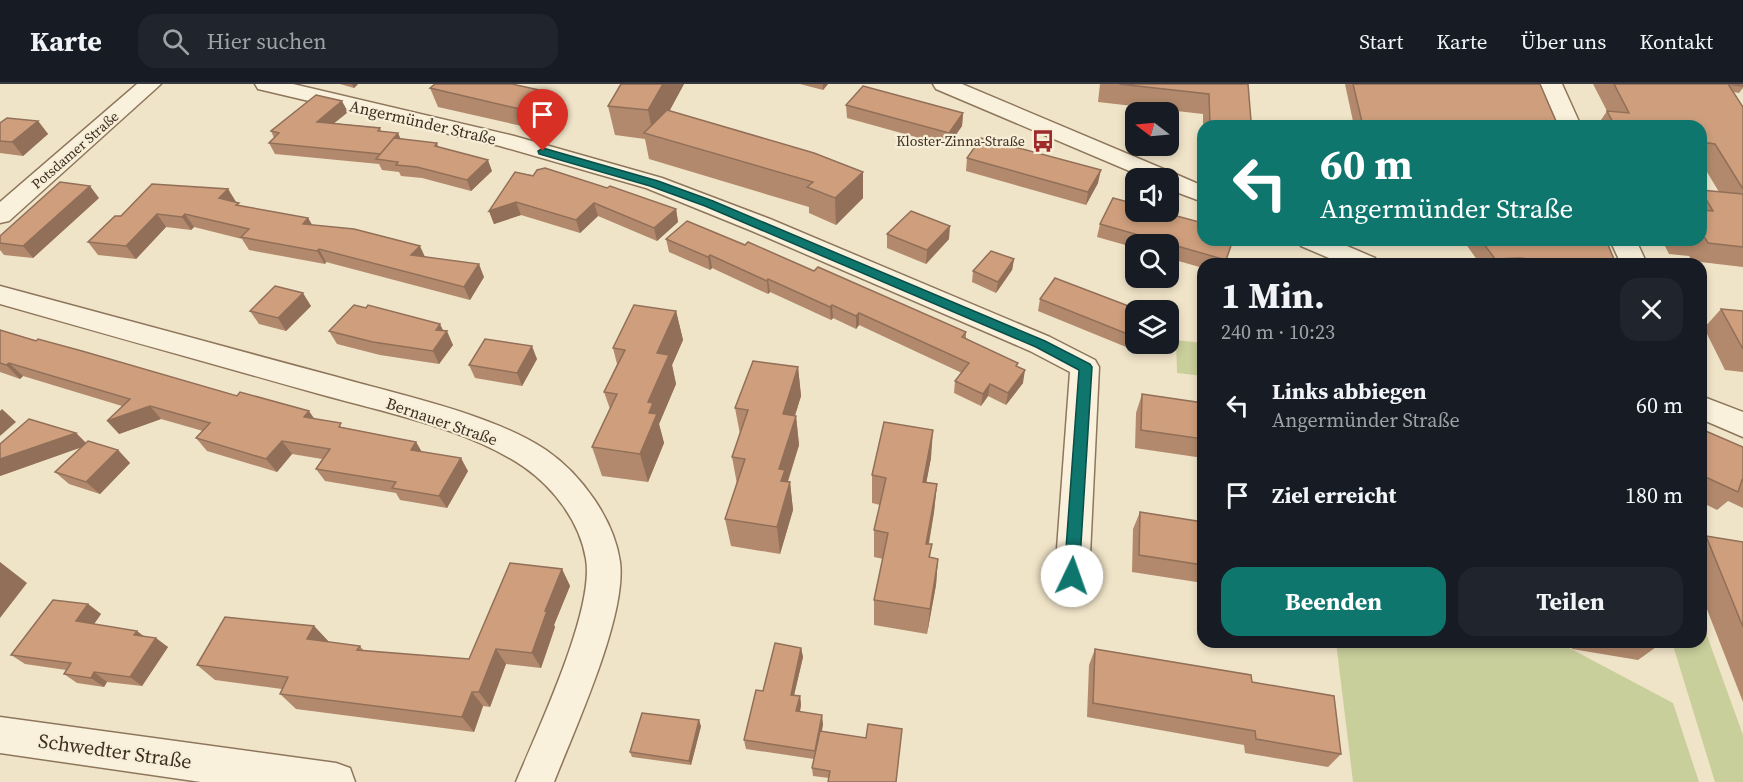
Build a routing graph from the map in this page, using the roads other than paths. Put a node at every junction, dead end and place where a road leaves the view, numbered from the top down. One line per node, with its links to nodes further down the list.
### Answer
1 (150, 84): 9 (street, Potsdamer Straße)
2 (266, 84): 15 (street, Angermünder Straße)
3 (944, 84): 6 (street)
4 (1551, 84): 5 (street)
5 (1567, 120)
6 (1141, 168)
7 (1179, 184): 8 (street)
8 (1197, 192)
9 (0, 215)
10 (1324, 246): 11 (street)
11 (1352, 258)
12 (0, 295): 18 (street, Bernauer Straße)
13 (1707, 410): 14 (street)
14 (1743, 425)
15 (1072, 576)
16 (0, 735): 17 (street, Schwedter Straße)
17 (336, 782)
18 (535, 782)

